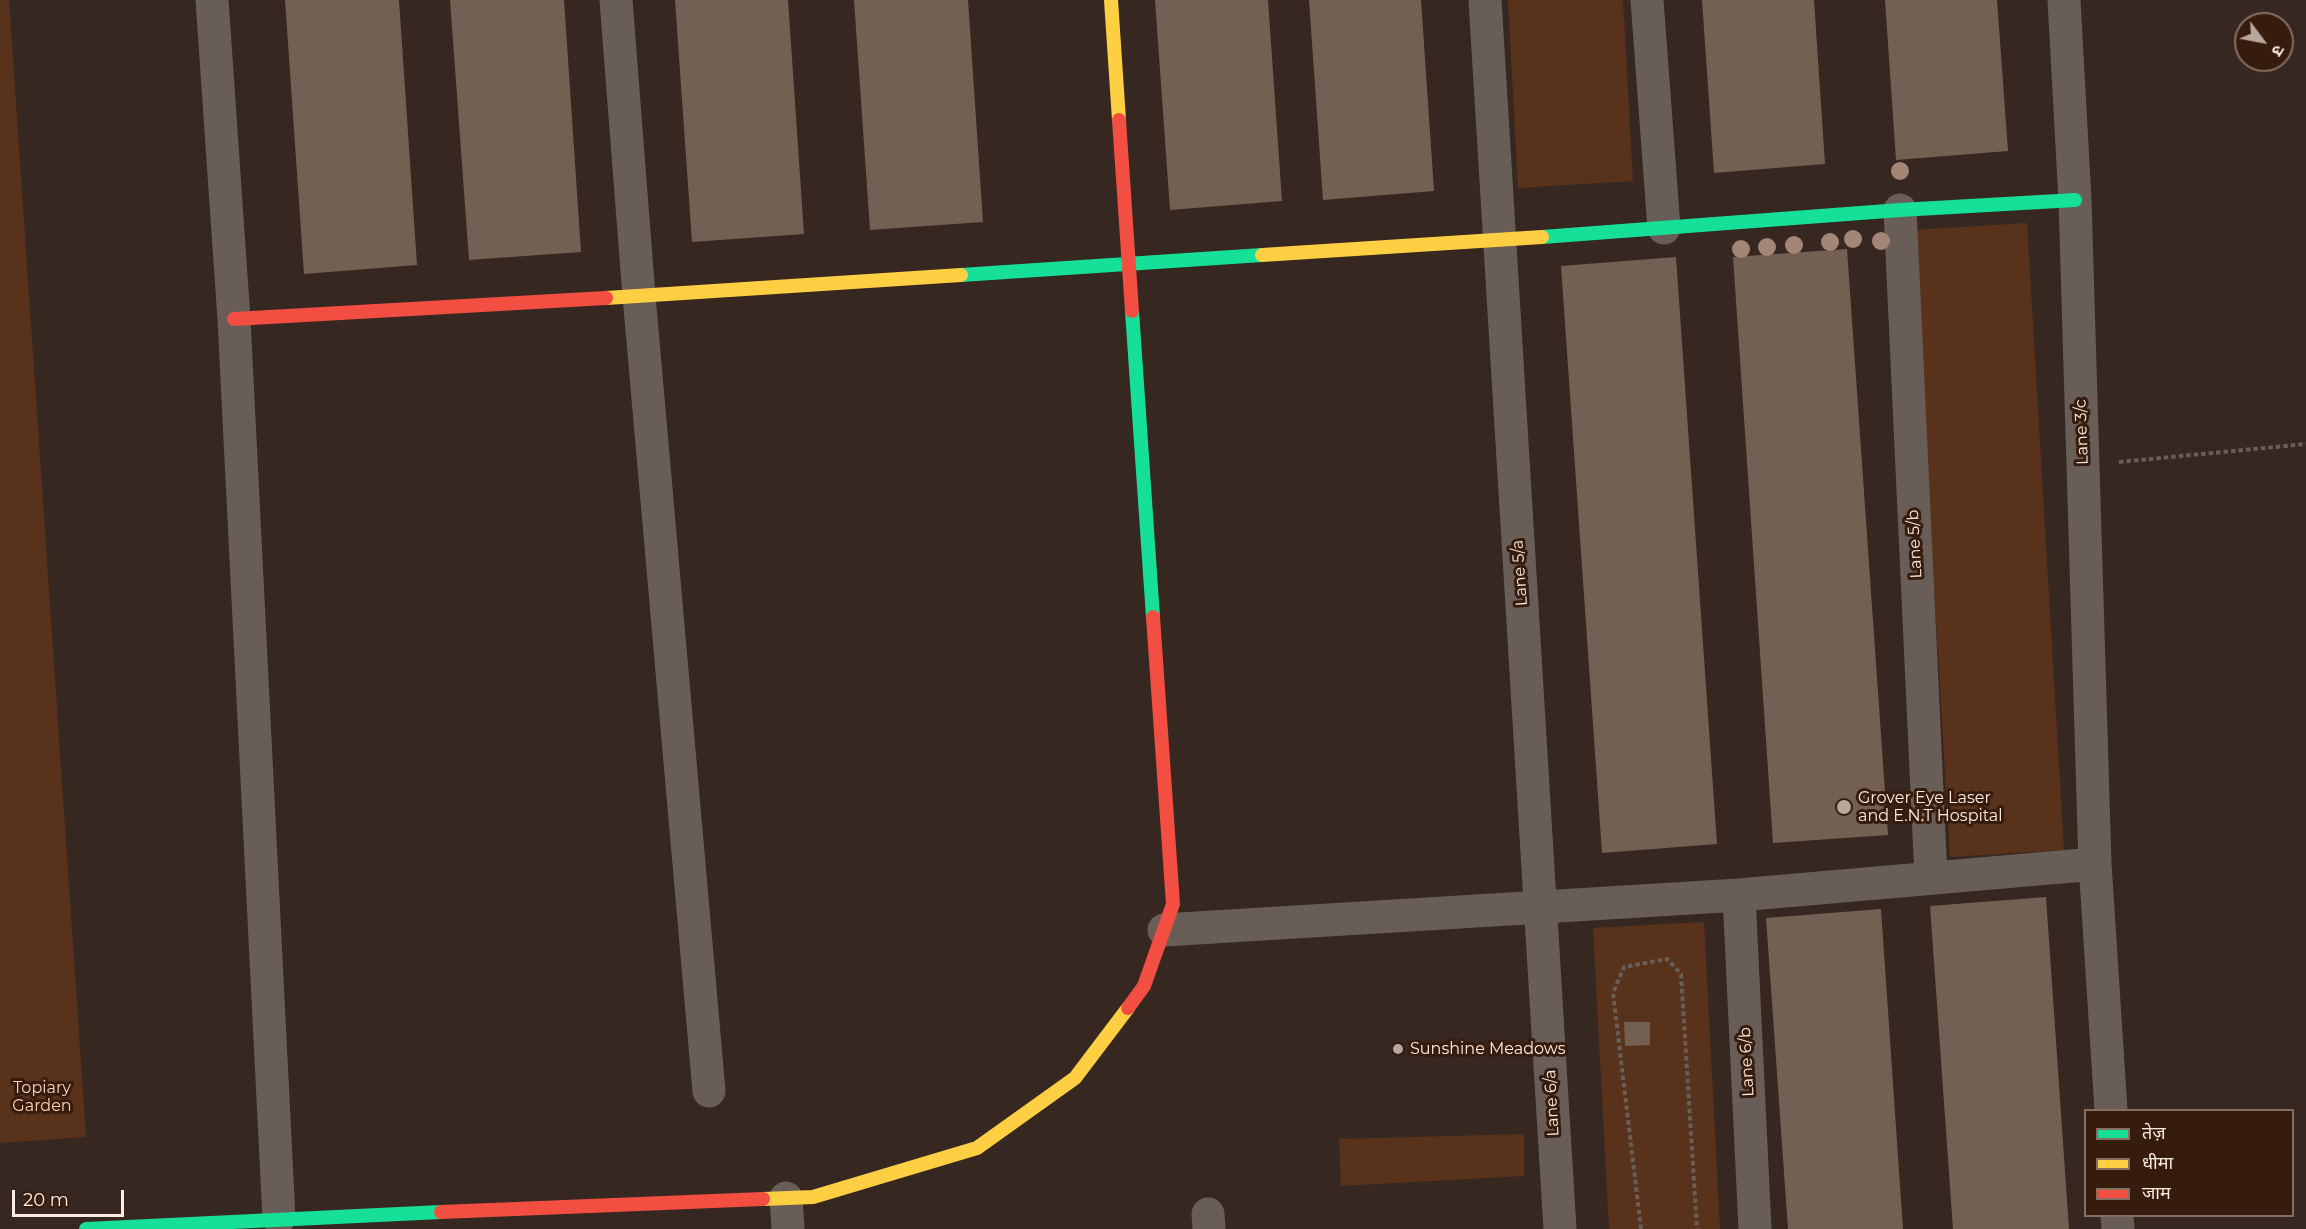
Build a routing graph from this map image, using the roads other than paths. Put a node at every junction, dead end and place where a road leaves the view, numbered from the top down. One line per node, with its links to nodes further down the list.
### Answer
1 (212, 0): 13 (street)
2 (616, 0): 12 (street)
3 (1111, 0): 11 (street)
4 (1485, 0): 10 (street, Lane 5/a)
5 (1647, 0): 9 (street)
6 (2064, 0): 7 (street, Lane 3/c)
7 (2075, 200): 8 (street); 14 (street, Lane 3/c)
8 (1900, 210): 9 (street); 15 (street, Lane 5/b)
9 (1664, 228): 10 (street)
10 (1499, 240): 11 (street); 17 (street, Lane 5/a)
11 (1129, 263): 12 (street); 18 (street)
12 (639, 296): 13 (street); 19 (street)
13 (234, 319): 22 (street)
14 (2095, 864): 15 (street); 20 (street, Lane 3/c)
15 (1931, 878): 16 (street)
16 (1739, 895): 17 (street); 25 (street, Lane 6/b)
17 (1540, 905): 18 (street); 24 (street, Lane 6/a)
18 (1164, 930): 21 (street)
19 (709, 1091)
20 (2111, 1109)
21 (787, 1214): 22 (street)
22 (279, 1218): 23 (street)
23 (86, 1229)
24 (1560, 1229)
25 (1755, 1229)

